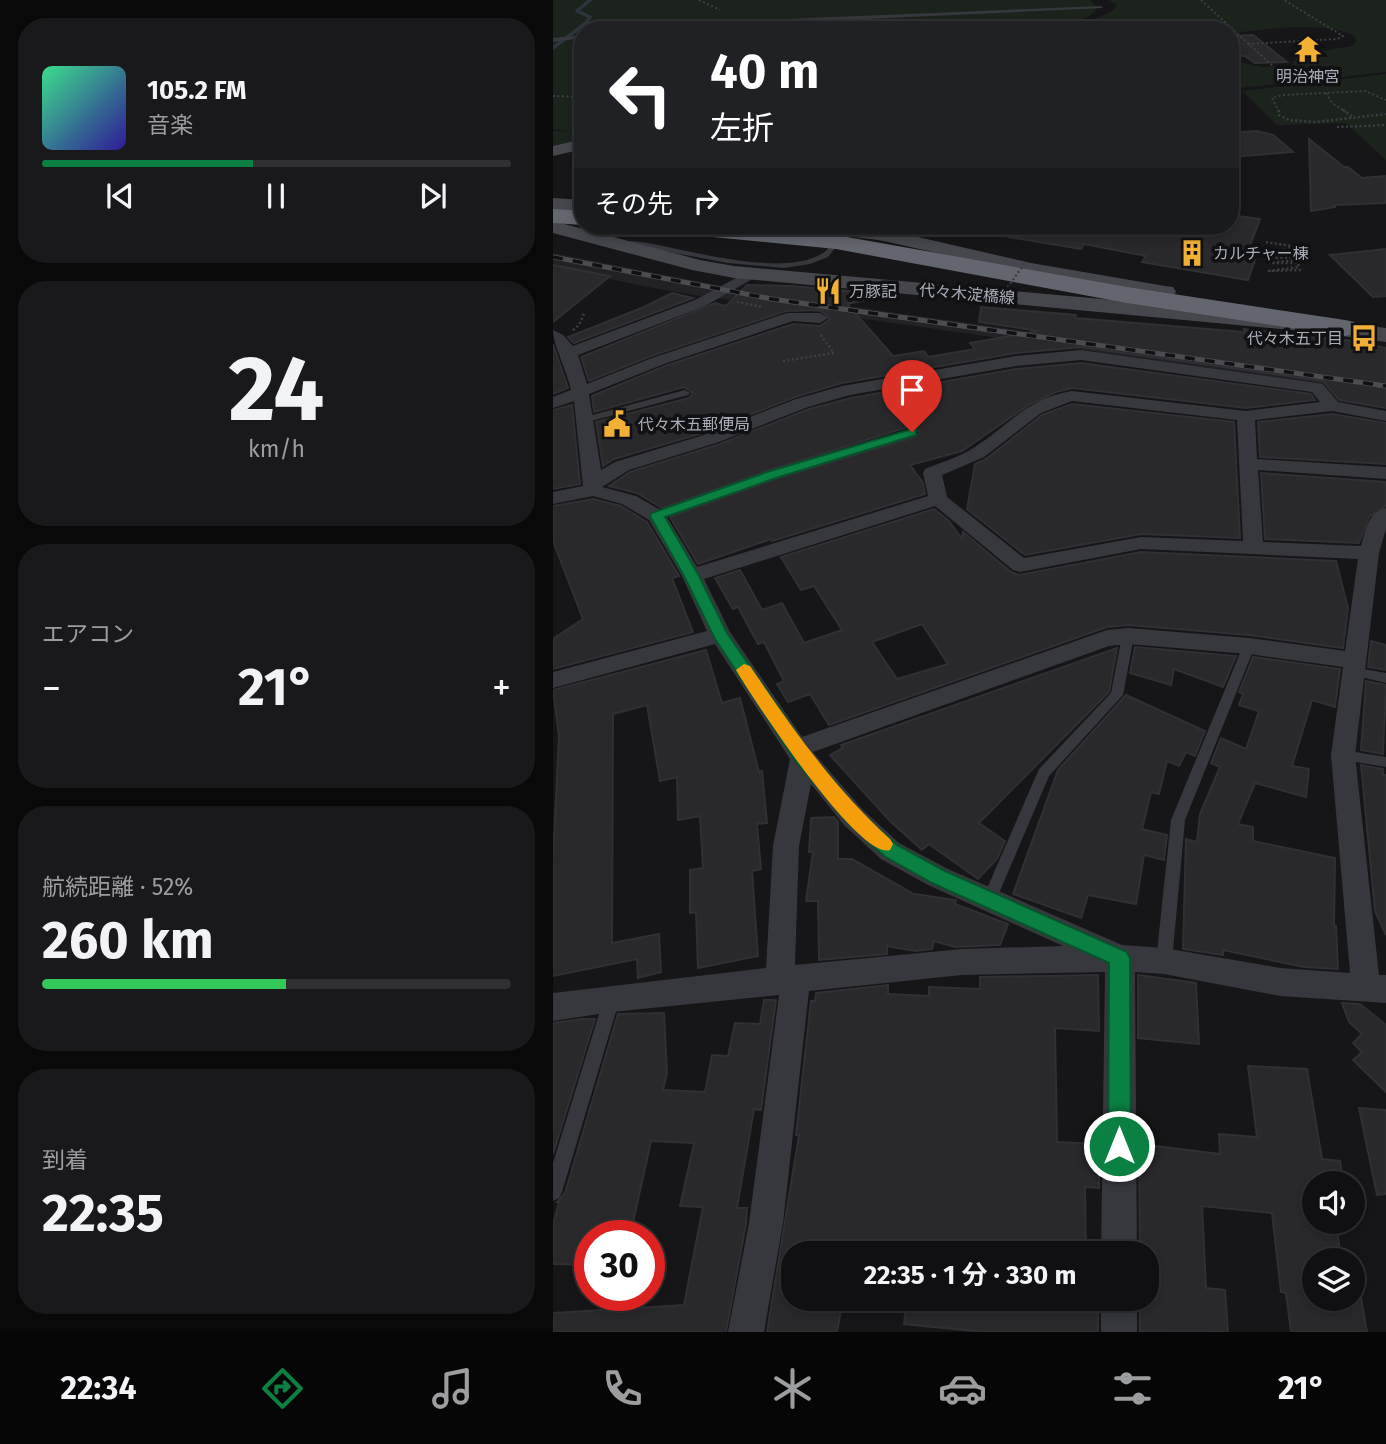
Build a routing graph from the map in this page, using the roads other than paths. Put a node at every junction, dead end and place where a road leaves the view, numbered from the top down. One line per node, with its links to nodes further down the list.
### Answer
1 (1101, 8): 2 (lane)
2 (774, 21)
3 (574, 37): 4 (lane)
4 (555, 40)
5 (574, 146): 6 (street)
6 (553, 150)
7 (553, 204): 8 (street)
8 (574, 205)
9 (553, 210): 10 (highway)
10 (574, 211)
11 (553, 216): 12 (highway)
12 (574, 217)
13 (553, 227): 14 (street, 代々木淀橋線)
14 (574, 232)
15 (584, 235): 20 (street, 代々木淀橋線)
16 (832, 235): 20 (lane)
17 (833, 235): 21 (highway)
18 (837, 235): 25 (highway)
19 (883, 235): 21 (street, 代々木淀橋線)
20 (612, 242): 22 (street, 代々木淀橋線)
21 (953, 251): 24 (street, 代々木淀橋線)
22 (751, 274): 25 (street, 代々木淀橋線); 28 (street)
23 (806, 317): 29 (street)
24 (1386, 327)
25 (1345, 328): 27 (street, 代々木淀橋線)
26 (553, 335): 28 (street)
27 (1386, 335)
28 (569, 353): 29 (street)
29 (580, 392): 31 (street); 35 (street)
30 (685, 393): 35 (lane)
31 (553, 403)
32 (1332, 406): 33 (street); 34 (street); 39 (street)
33 (1246, 416): 37 (street); 41 (street)
34 (1386, 416)
35 (584, 420): 39 (street)
36 (912, 432): 43 (lane)
37 (1248, 464): 38 (street); 44 (street)
38 (1386, 473)
39 (593, 487): 40 (street); 43 (street)
40 (553, 498)
41 (938, 499): 44 (street); 46 (street)
42 (1386, 514): 45 (street)
43 (657, 516): 46 (street)
44 (1253, 548): 45 (street)
45 (1369, 553): 50 (street)
46 (692, 576): 47 (street)
47 (720, 635): 52 (street); 53 (street)
48 (1128, 636): 49 (street); 53 (street); 56 (lane)
49 (1249, 646): 50 (street); 58 (lane)
50 (1353, 665): 51 (lane); 54 (street)
51 (1386, 678)
52 (553, 680)
53 (800, 753): 56 (street); 59 (street)
54 (1343, 755): 55 (lane); 60 (street)
55 (1386, 762)
56 (989, 900): 57 (street)
57 (1120, 958): 58 (street); 59 (street); 64 (street)
58 (1164, 961): 60 (street)
59 (788, 980): 61 (street); 66 (street)
60 (1376, 989)
61 (612, 998): 62 (street); 63 (lane)
62 (553, 1007)
63 (553, 1192)
64 (1119, 1241)
65 (1119, 1311): 67 (street)
66 (746, 1332)
67 (1119, 1332)

